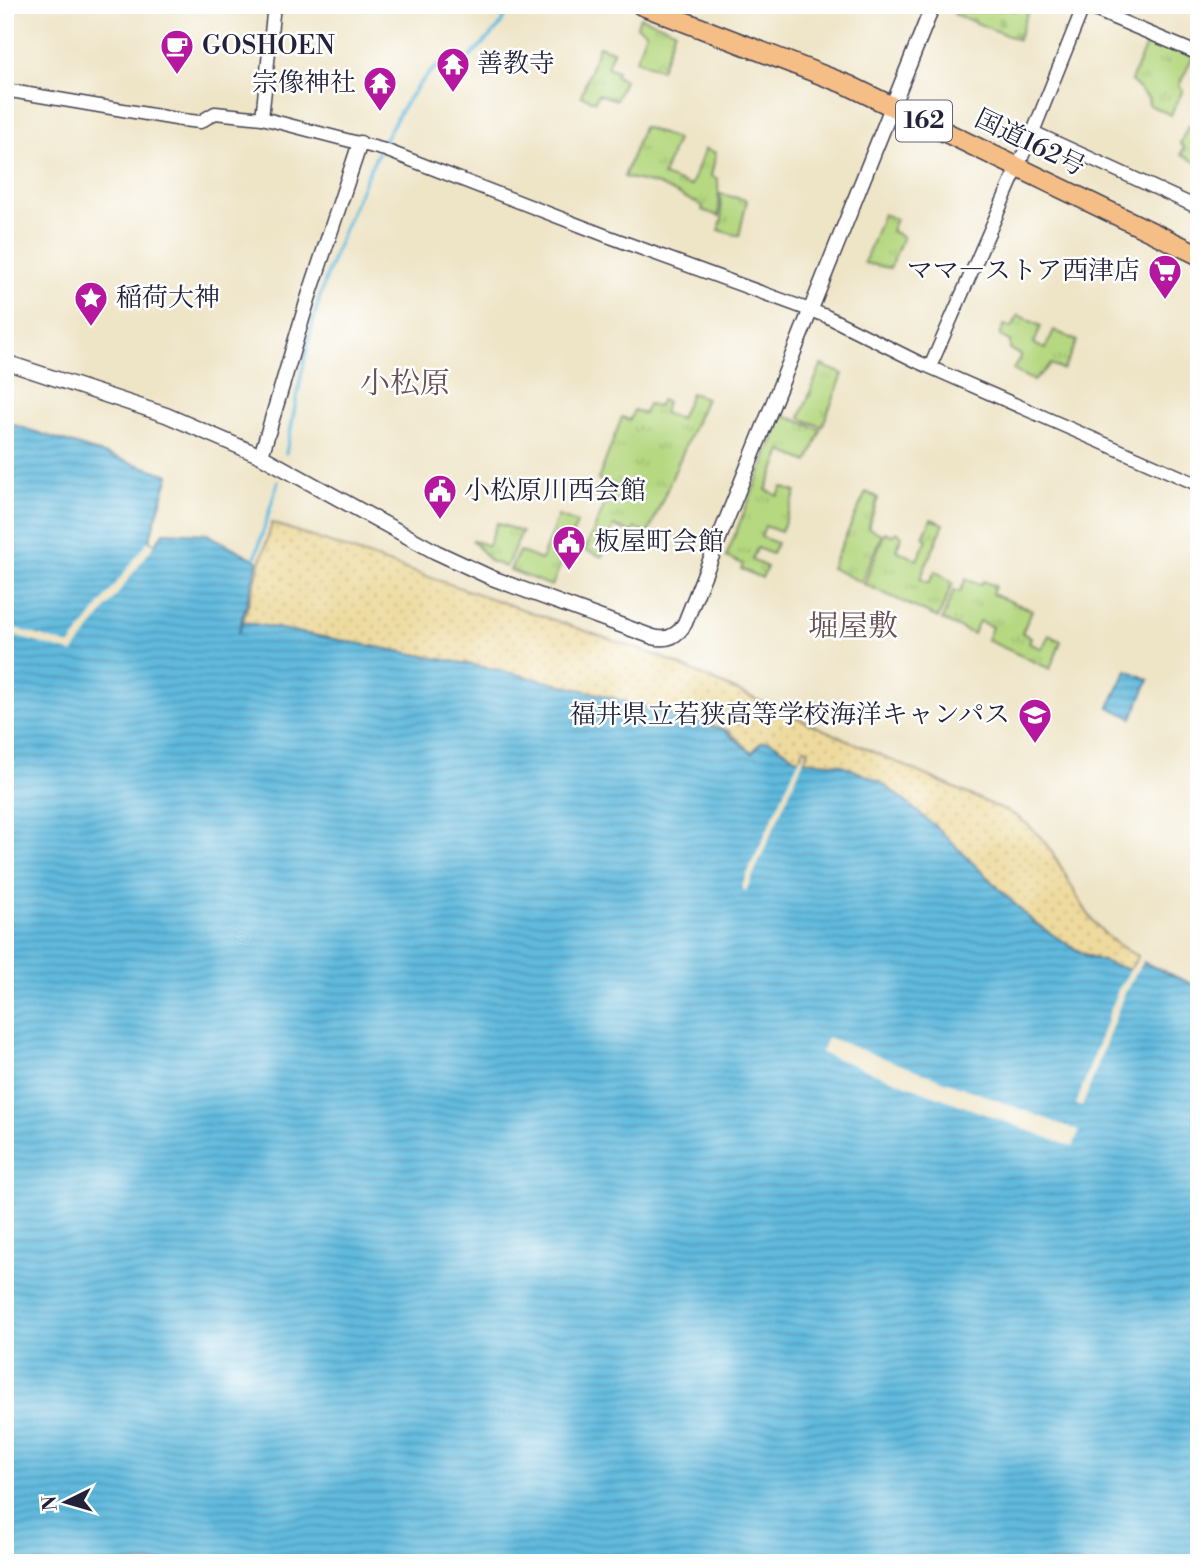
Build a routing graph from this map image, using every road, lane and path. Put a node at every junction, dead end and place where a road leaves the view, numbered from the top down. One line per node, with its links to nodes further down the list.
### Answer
1 (274, 5): 8 (street)
2 (641, 5): 7 (highway, 国道162号 / 162)
3 (933, 5): 7 (street)
4 (1084, 5): 5 (street); 9 (street)
5 (1199, 54)
6 (5, 90): 8 (street)
7 (892, 105): 11 (highway, 国道162号 / 162); 14 (street)
8 (262, 118): 10 (street)
9 (1033, 132): 11 (street); 12 (street)
10 (360, 143): 14 (street); 17 (street)
11 (1018, 166): 13 (highway, 国道162号 / 162); 16 (street)
12 (1199, 208)
13 (1199, 255)
14 (811, 310): 16 (street); 17 (street)
15 (5, 362): 17 (street)
16 (930, 367): 18 (street)
17 (261, 456)
18 (1199, 485)

